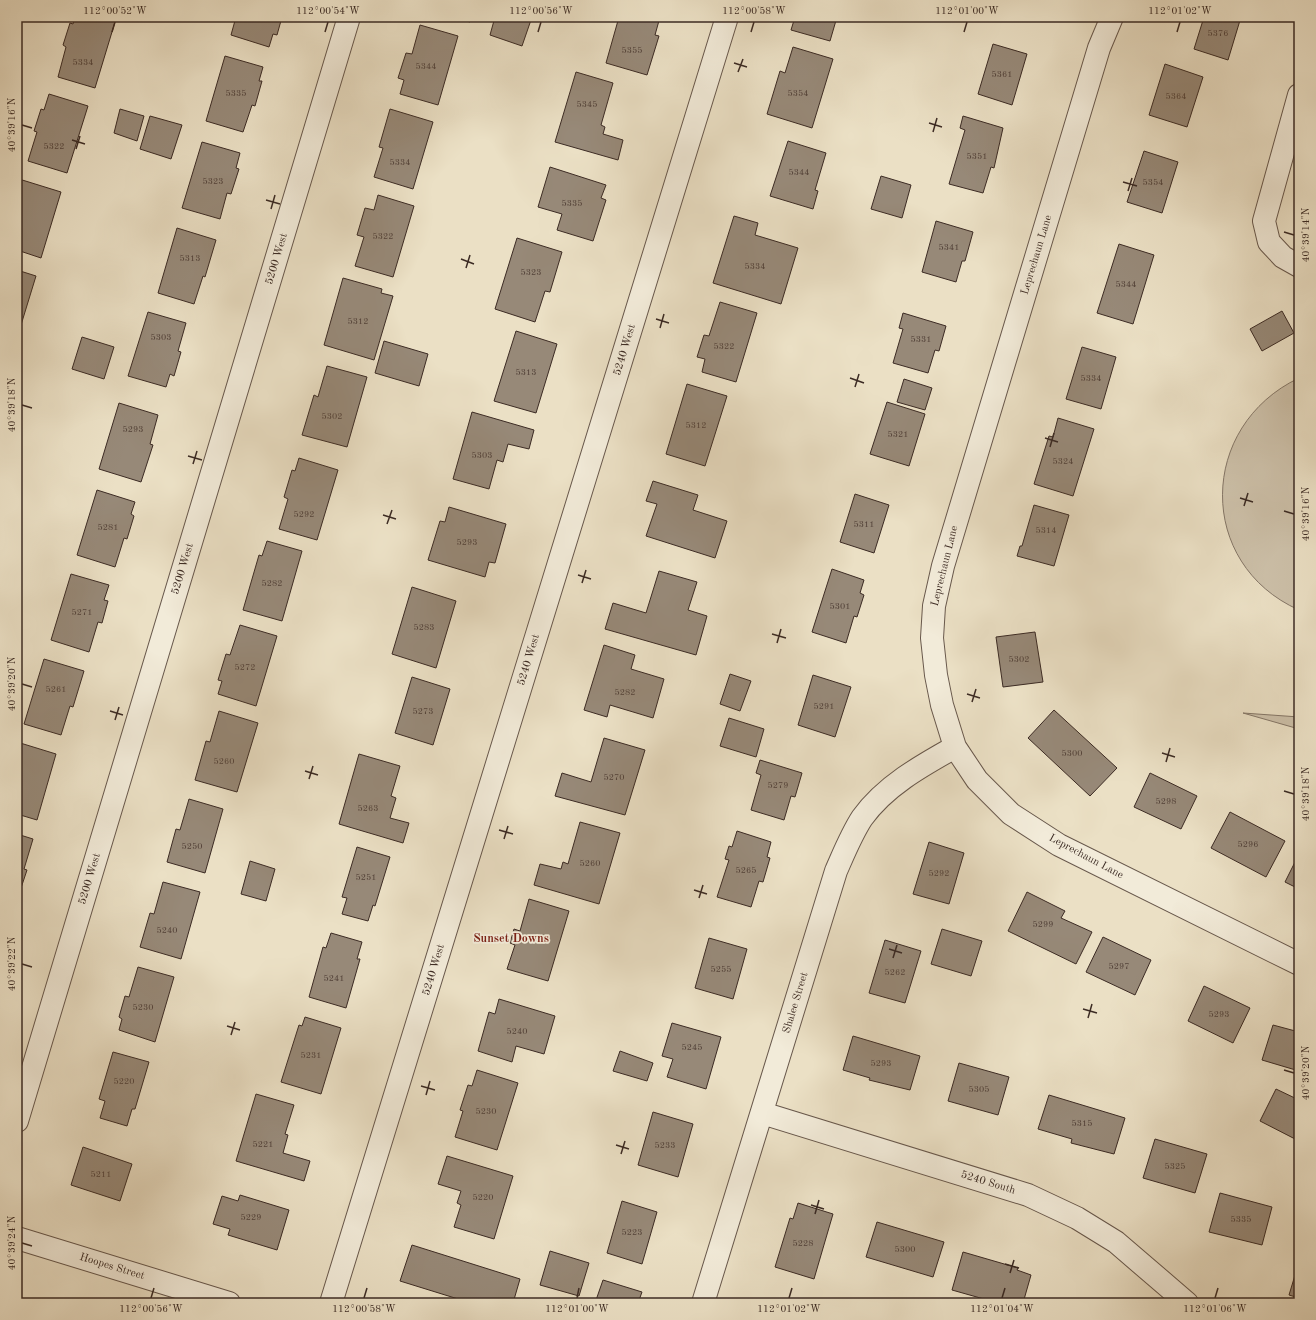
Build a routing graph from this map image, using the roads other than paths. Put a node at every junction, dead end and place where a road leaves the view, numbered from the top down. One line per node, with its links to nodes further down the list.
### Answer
1 (349, 17): 9 (street, 5200 West)
2 (727, 17): 12 (street, 5240 West)
3 (1112, 17): 6 (street, Leprechaun Lane)
4 (1299, 95): 5 (street)
5 (1299, 266)
6 (955, 747): 7 (street, Leprechaun Lane); 8 (street, Shalee Street)
7 (1299, 964)
8 (762, 1113): 13 (street, Shalee Street); 14 (street, 5240 South)
9 (17, 1121)
10 (17, 1238): 11 (street, Hoopes Street)
11 (229, 1303)
12 (331, 1303)
13 (703, 1303)
14 (1187, 1303)

